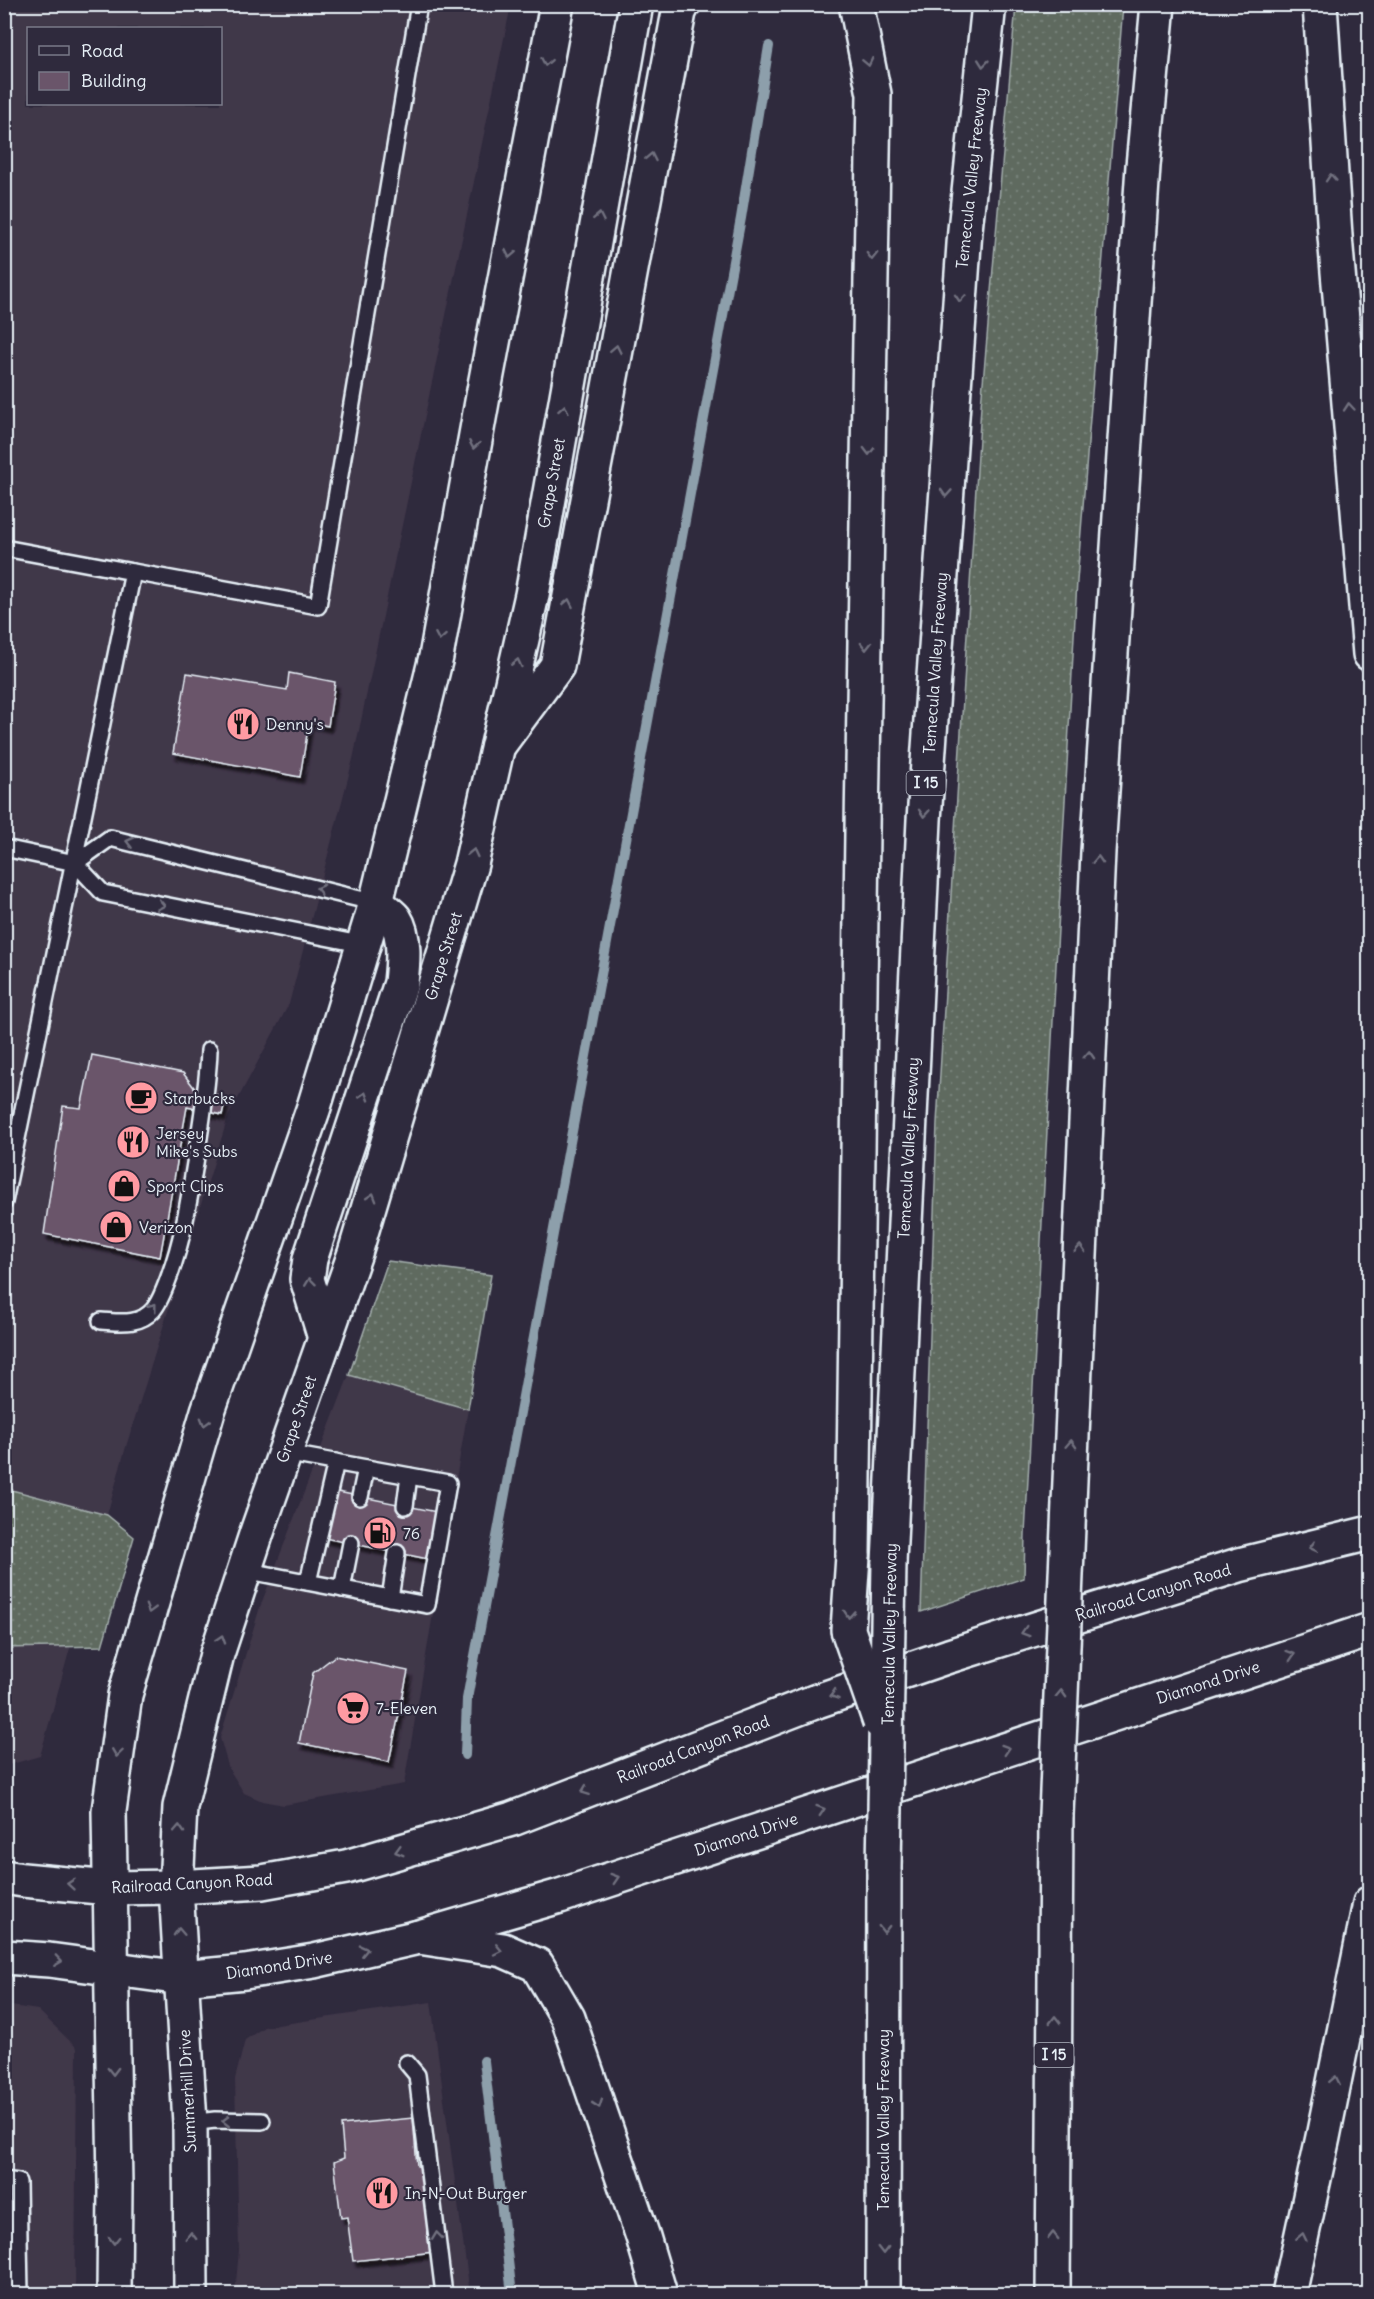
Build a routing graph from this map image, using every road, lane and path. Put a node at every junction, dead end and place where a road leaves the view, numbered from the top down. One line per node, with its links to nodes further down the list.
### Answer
1 (419, 4): 10 (lane)
2 (557, 4): 15 (main road, one-way to 15)
3 (636, 4): 12 (main road, Grape Street, one-way to 3)
4 (683, 4): 12 (main road, one-way to 4)
5 (856, 4): 35 (main road, one-way to 35, bridge)
6 (989, 4): 35 (main road, Temecula Valley Freeway / I 15, one-way to 35, bridge)
7 (1158, 4): 54 (main road, I 15, one-way to 7, bridge)
8 (1320, 4): 11 (main road, one-way to 8)
9 (4, 548): 10 (lane)
10 (133, 572): 14 (lane)
11 (1370, 654)
12 (498, 746): 20 (main road, Grape Street, one-way to 12)
13 (4, 848): 14 (lane)
14 (75, 862): 15 (lane, one-way to 14); 16 (lane, one-way to 16); 18 (lane)
15 (376, 903): 16 (main road); 20 (main road, one-way to 15)
16 (365, 945): 38 (main road, one-way to 38)
17 (210, 1050): 19 (lane, one-way to 17)
18 (4, 1202)
19 (101, 1321)
20 (325, 1338): 21 (main road, Grape Street)
21 (285, 1453): 22 (lane); 30 (main road, Grape Street)
22 (336, 1462): 23 (lane); 31 (lane)
23 (366, 1468): 24 (lane); 25 (lane)
24 (409, 1476): 26 (lane); 33 (lane)
25 (360, 1497)
26 (405, 1506)
27 (1370, 1533): 37 (main road, Railroad Canyon Road, one-way to 37)
28 (351, 1543): 32 (lane)
29 (396, 1553): 33 (lane)
30 (244, 1570): 31 (lane); 37 (main road, Grape Street, one-way to 30)
31 (308, 1582): 32 (lane)
32 (342, 1589): 33 (lane)
33 (390, 1598)
34 (1370, 1630): 40 (main road, Diamond Drive, one-way to 34)
35 (887, 1744): 53 (main road, Temecula Valley Freeway / I 15, one-way to 53, bridge)
36 (4, 1877): 38 (main road, Railroad Canyon Road, one-way to 36)
37 (176, 1887): 38 (main road, Railroad Canyon Road); 43 (main road, Summerhill Drive, one-way to 37)
38 (110, 1888): 42 (main road)
39 (1370, 1903): 55 (main road, one-way to 39)
40 (419, 1937): 43 (main road, Diamond Drive, one-way to 40); 52 (main road, one-way to 52)
41 (4, 1957): 42 (main road, one-way to 42)
42 (111, 1969): 43 (main road, Diamond Drive); 49 (main road, one-way to 49)
43 (182, 1977): 46 (main road, Summerhill Drive)
44 (407, 2063): 51 (lane, one-way to 44)
45 (262, 2121): 46 (lane, one-way to 46)
46 (190, 2123): 50 (main road, Summerhill Drive, one-way to 46)
47 (4, 2180): 48 (lane)
48 (20, 2295)
49 (114, 2295)
50 (191, 2295)
51 (444, 2295)
52 (660, 2295)
53 (883, 2295)
54 (1053, 2295)
55 (1289, 2295)

